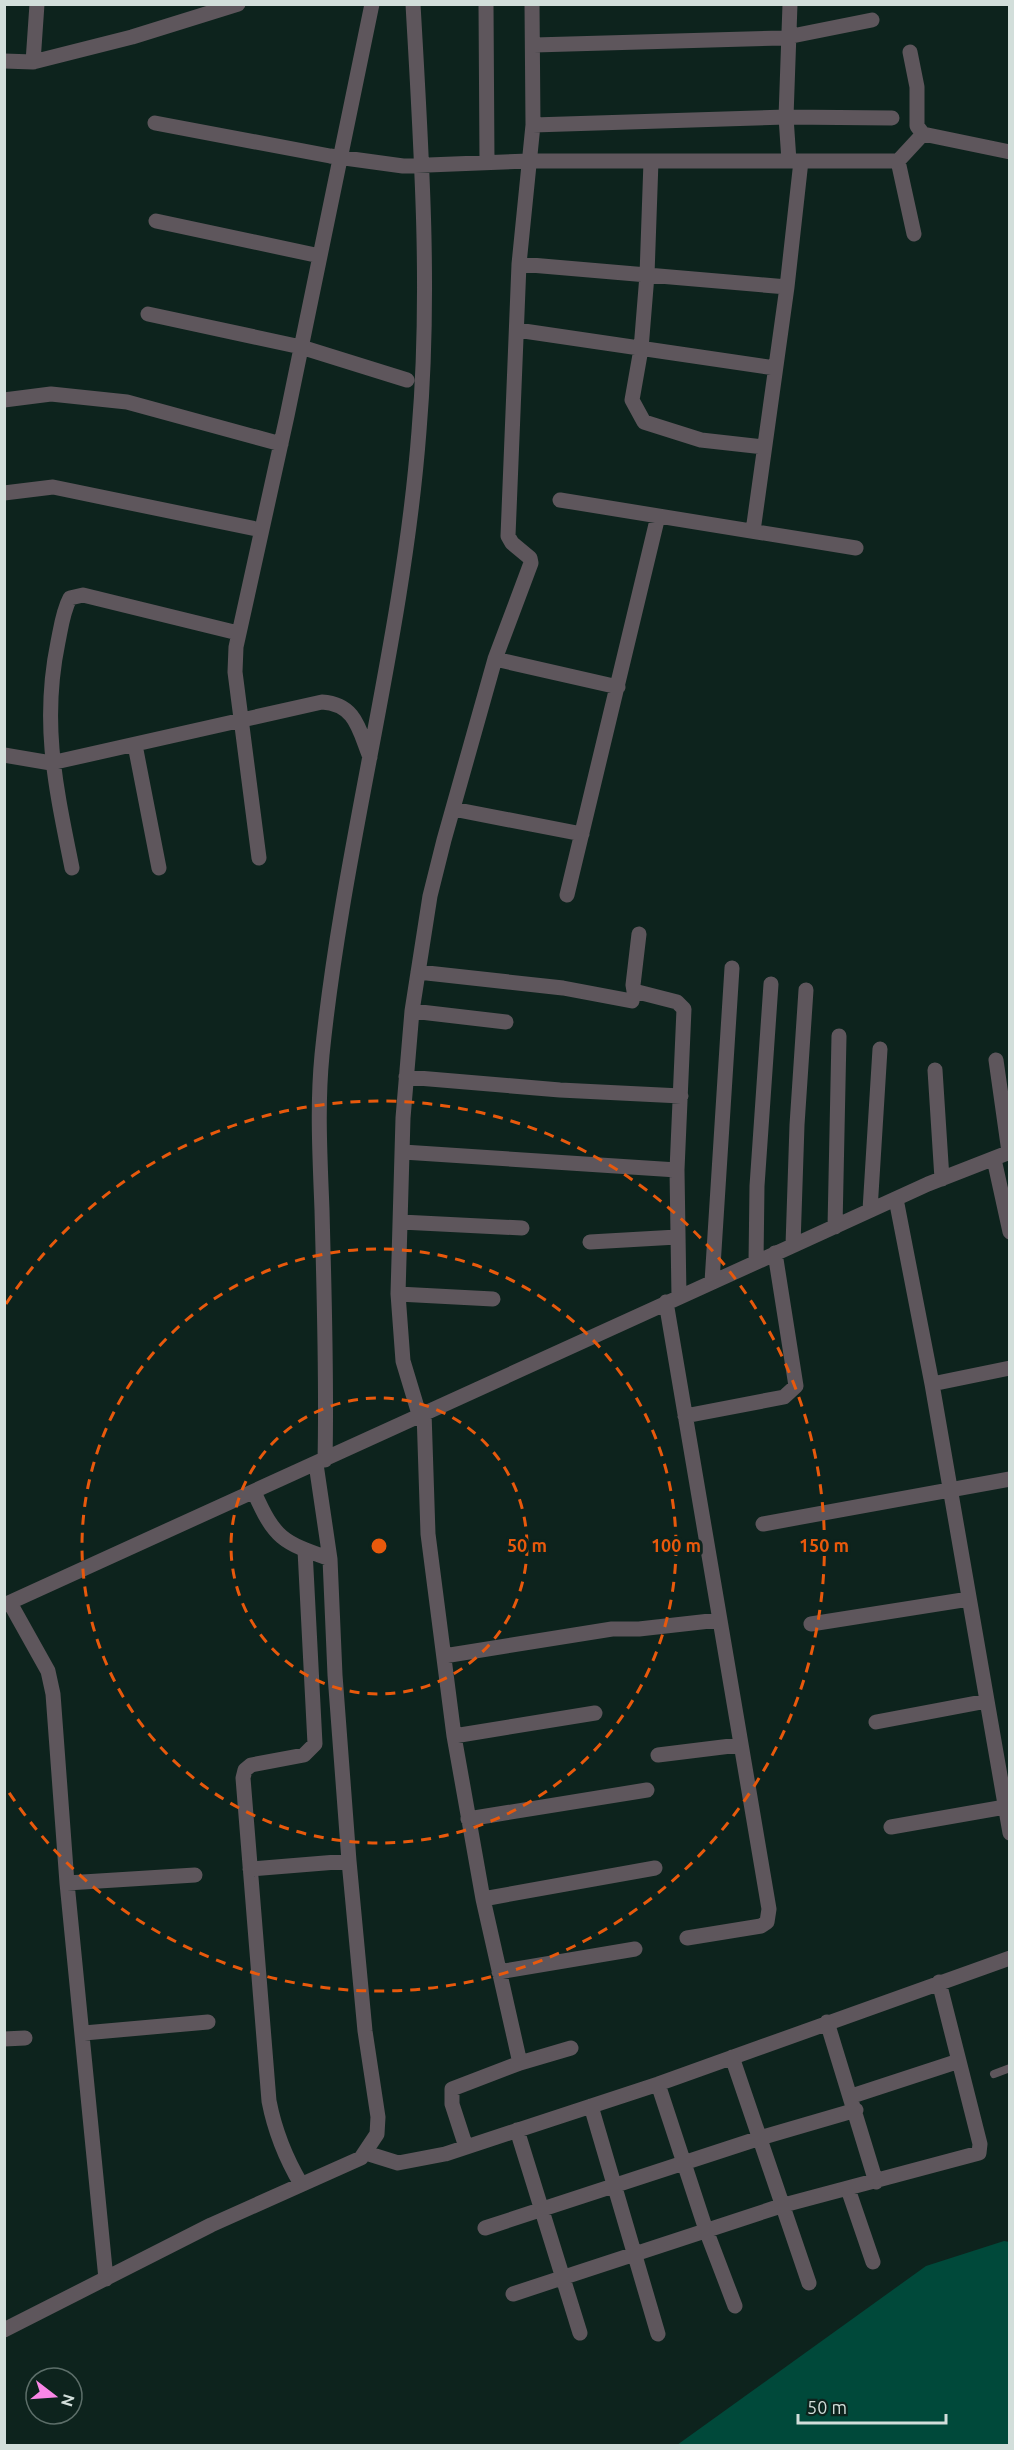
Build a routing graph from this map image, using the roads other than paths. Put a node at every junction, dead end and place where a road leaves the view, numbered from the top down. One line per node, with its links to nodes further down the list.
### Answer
1 (37, 4): 13 (street)
2 (238, 4): 13 (street)
3 (372, 4): 20 (street)
4 (413, 4): 26 (street)
5 (486, 4): 25 (street)
6 (532, 4): 10 (street)
7 (790, 4): 9 (street)
8 (872, 20): 9 (street)
9 (790, 36): 10 (street); 14 (street)
10 (534, 45): 17 (street)
11 (910, 52): 18 (street)
12 (4, 61): 13 (street)
13 (33, 62)
14 (786, 117): 15 (street); 17 (street); 23 (street)
15 (891, 118)
16 (155, 123): 20 (street)
17 (533, 125): 21 (street)
18 (923, 134): 19 (street); 24 (street)
19 (1010, 152)
20 (340, 157): 26 (street); 29 (street)
21 (530, 161): 22 (street); 25 (street); 30 (street)
22 (651, 161): 23 (street); 31 (street)
23 (795, 161): 24 (street); 32 (street)
24 (898, 161): 28 (street)
25 (487, 163): 26 (street)
26 (422, 166): 54 (street)
27 (156, 221): 29 (street)
28 (914, 234)
29 (320, 256): 35 (street)
30 (519, 264): 31 (street); 34 (street)
31 (647, 275): 32 (street); 36 (street)
32 (787, 287): 37 (street)
33 (148, 314): 35 (street)
34 (517, 330): 36 (street); 49 (street)
35 (301, 347): 38 (street); 40 (street)
36 (641, 349): 37 (street); 41 (street)
37 (776, 368): 41 (street)
38 (407, 380)
39 (4, 400): 40 (street)
40 (281, 444): 45 (street)
41 (764, 447): 46 (street)
42 (4, 493): 45 (street)
43 (560, 500): 44 (street)
44 (658, 516): 46 (street); 50 (street)
45 (261, 530): 48 (street)
46 (753, 531): 47 (street)
47 (856, 548)
48 (238, 633): 51 (street); 55 (street)
49 (495, 659): 50 (street); 56 (street)
50 (618, 687): 57 (street)
51 (241, 719): 52 (street); 54 (street); 58 (street)
52 (135, 746): 55 (street); 60 (street)
53 (4, 755): 55 (street)
54 (370, 757): 100 (street)
55 (51, 763): 59 (street)
56 (453, 809): 57 (street); 64 (street)
57 (582, 834): 61 (street)
58 (259, 858)
59 (72, 868)
60 (159, 868)
61 (567, 895)
62 (639, 934): 75 (street)
63 (732, 968): 92 (street)
64 (418, 972): 67 (street); 68 (street)
65 (771, 984): 91 (street)
66 (806, 990): 89 (street)
67 (632, 1001)
68 (412, 1011): 69 (street); 74 (street)
69 (506, 1022)
70 (839, 1036): 84 (street)
71 (880, 1049): 82 (street)
72 (996, 1060): 77 (street)
73 (935, 1070): 80 (street)
74 (406, 1077): 75 (street); 76 (street)
75 (681, 1096): 79 (street)
76 (403, 1152): 79 (street); 83 (street)
77 (1009, 1152): 78 (street)
78 (994, 1159): 80 (street); 86 (street)
79 (677, 1170): 87 (street)
80 (942, 1179): 81 (street)
81 (896, 1199): 82 (street); 97 (street)
82 (870, 1210): 84 (street)
83 (401, 1222): 85 (street); 93 (street)
84 (835, 1227): 89 (street)
85 (522, 1228)
86 (1010, 1232)
87 (677, 1237): 88 (street); 95 (street)
88 (590, 1242)
89 (794, 1245): 90 (street)
90 (775, 1253): 91 (street); 99 (street)
91 (756, 1262): 92 (street)
92 (712, 1282): 95 (street)
93 (398, 1294): 94 (street); 98 (street)
94 (493, 1299)
95 (672, 1300): 98 (street); 99 (street)
96 (1010, 1368): 97 (street)
97 (932, 1384): 102 (street)
98 (421, 1413): 100 (street); 111 (street)
99 (685, 1416): 109 (street)
100 (321, 1462): 103 (street); 106 (street)
101 (1010, 1479): 102 (street)
102 (950, 1490): 104 (street); 107 (street)
103 (254, 1492): 105 (street); 108 (street)
104 (763, 1524)
105 (305, 1550): 106 (street); 125 (street)
106 (330, 1558): 123 (street)
107 (969, 1599): 110 (street); 112 (street)
108 (7, 1604): 127 (street)
109 (718, 1620): 111 (street); 116 (street)
110 (811, 1624)
111 (444, 1656): 115 (street)
112 (987, 1701): 114 (street); 119 (street)
113 (595, 1713): 115 (street)
114 (876, 1722)
115 (454, 1736): 120 (street)
116 (739, 1745): 117 (street); 129 (street)
117 (658, 1755)
118 (647, 1790): 120 (street)
119 (1005, 1807): 121 (street); 122 (street)
120 (468, 1819): 128 (street)
121 (891, 1827)
122 (1010, 1833)
123 (349, 1861): 125 (street); 151 (street)
124 (655, 1868): 128 (street)
125 (250, 1869): 154 (street)
126 (195, 1875): 127 (street)
127 (67, 1883): 136 (street)
128 (483, 1899): 132 (street)
129 (687, 1938)
130 (636, 1949): 132 (street)
131 (1010, 1958): 133 (street)
132 (499, 1972): 142 (street)
133 (939, 1982): 135 (street); 141 (street)
134 (208, 2022): 136 (street)
135 (827, 2022): 140 (street); 146 (street)
136 (84, 2033): 163 (street)
137 (25, 2038): 138 (street)
138 (4, 2039)
139 (571, 2048): 142 (street)
140 (732, 2057): 145 (street); 149 (street)
141 (959, 2061): 146 (street); 153 (street)
142 (520, 2063): 150 (street)
143 (1010, 2068): 144 (lane)
144 (994, 2074)
145 (658, 2084): 147 (street); 152 (street)
146 (854, 2103): 149 (street); 153 (street)
147 (591, 2106): 148 (street); 155 (street)
148 (517, 2130): 150 (street); 158 (street)
149 (760, 2138): 152 (street); 157 (street)
150 (466, 2147): 151 (street)
151 (366, 2153): 154 (street)
152 (683, 2164): 155 (street); 160 (street)
153 (876, 2182): 156 (street)
154 (301, 2184): 163 (street)
155 (615, 2186): 158 (street); 161 (street)
156 (848, 2189): 157 (street); 162 (street)
157 (784, 2205): 160 (street); 165 (street)
158 (542, 2210): 159 (street); 164 (street)
159 (485, 2228)
160 (706, 2230): 161 (street); 167 (street)
161 (634, 2253): 164 (street); 170 (street)
162 (873, 2262)
163 (106, 2279): 168 (street)
164 (563, 2279): 166 (street); 169 (street)
165 (809, 2283)
166 (513, 2294)
167 (735, 2306)
168 (4, 2330)
169 (580, 2333)
170 (658, 2334)

